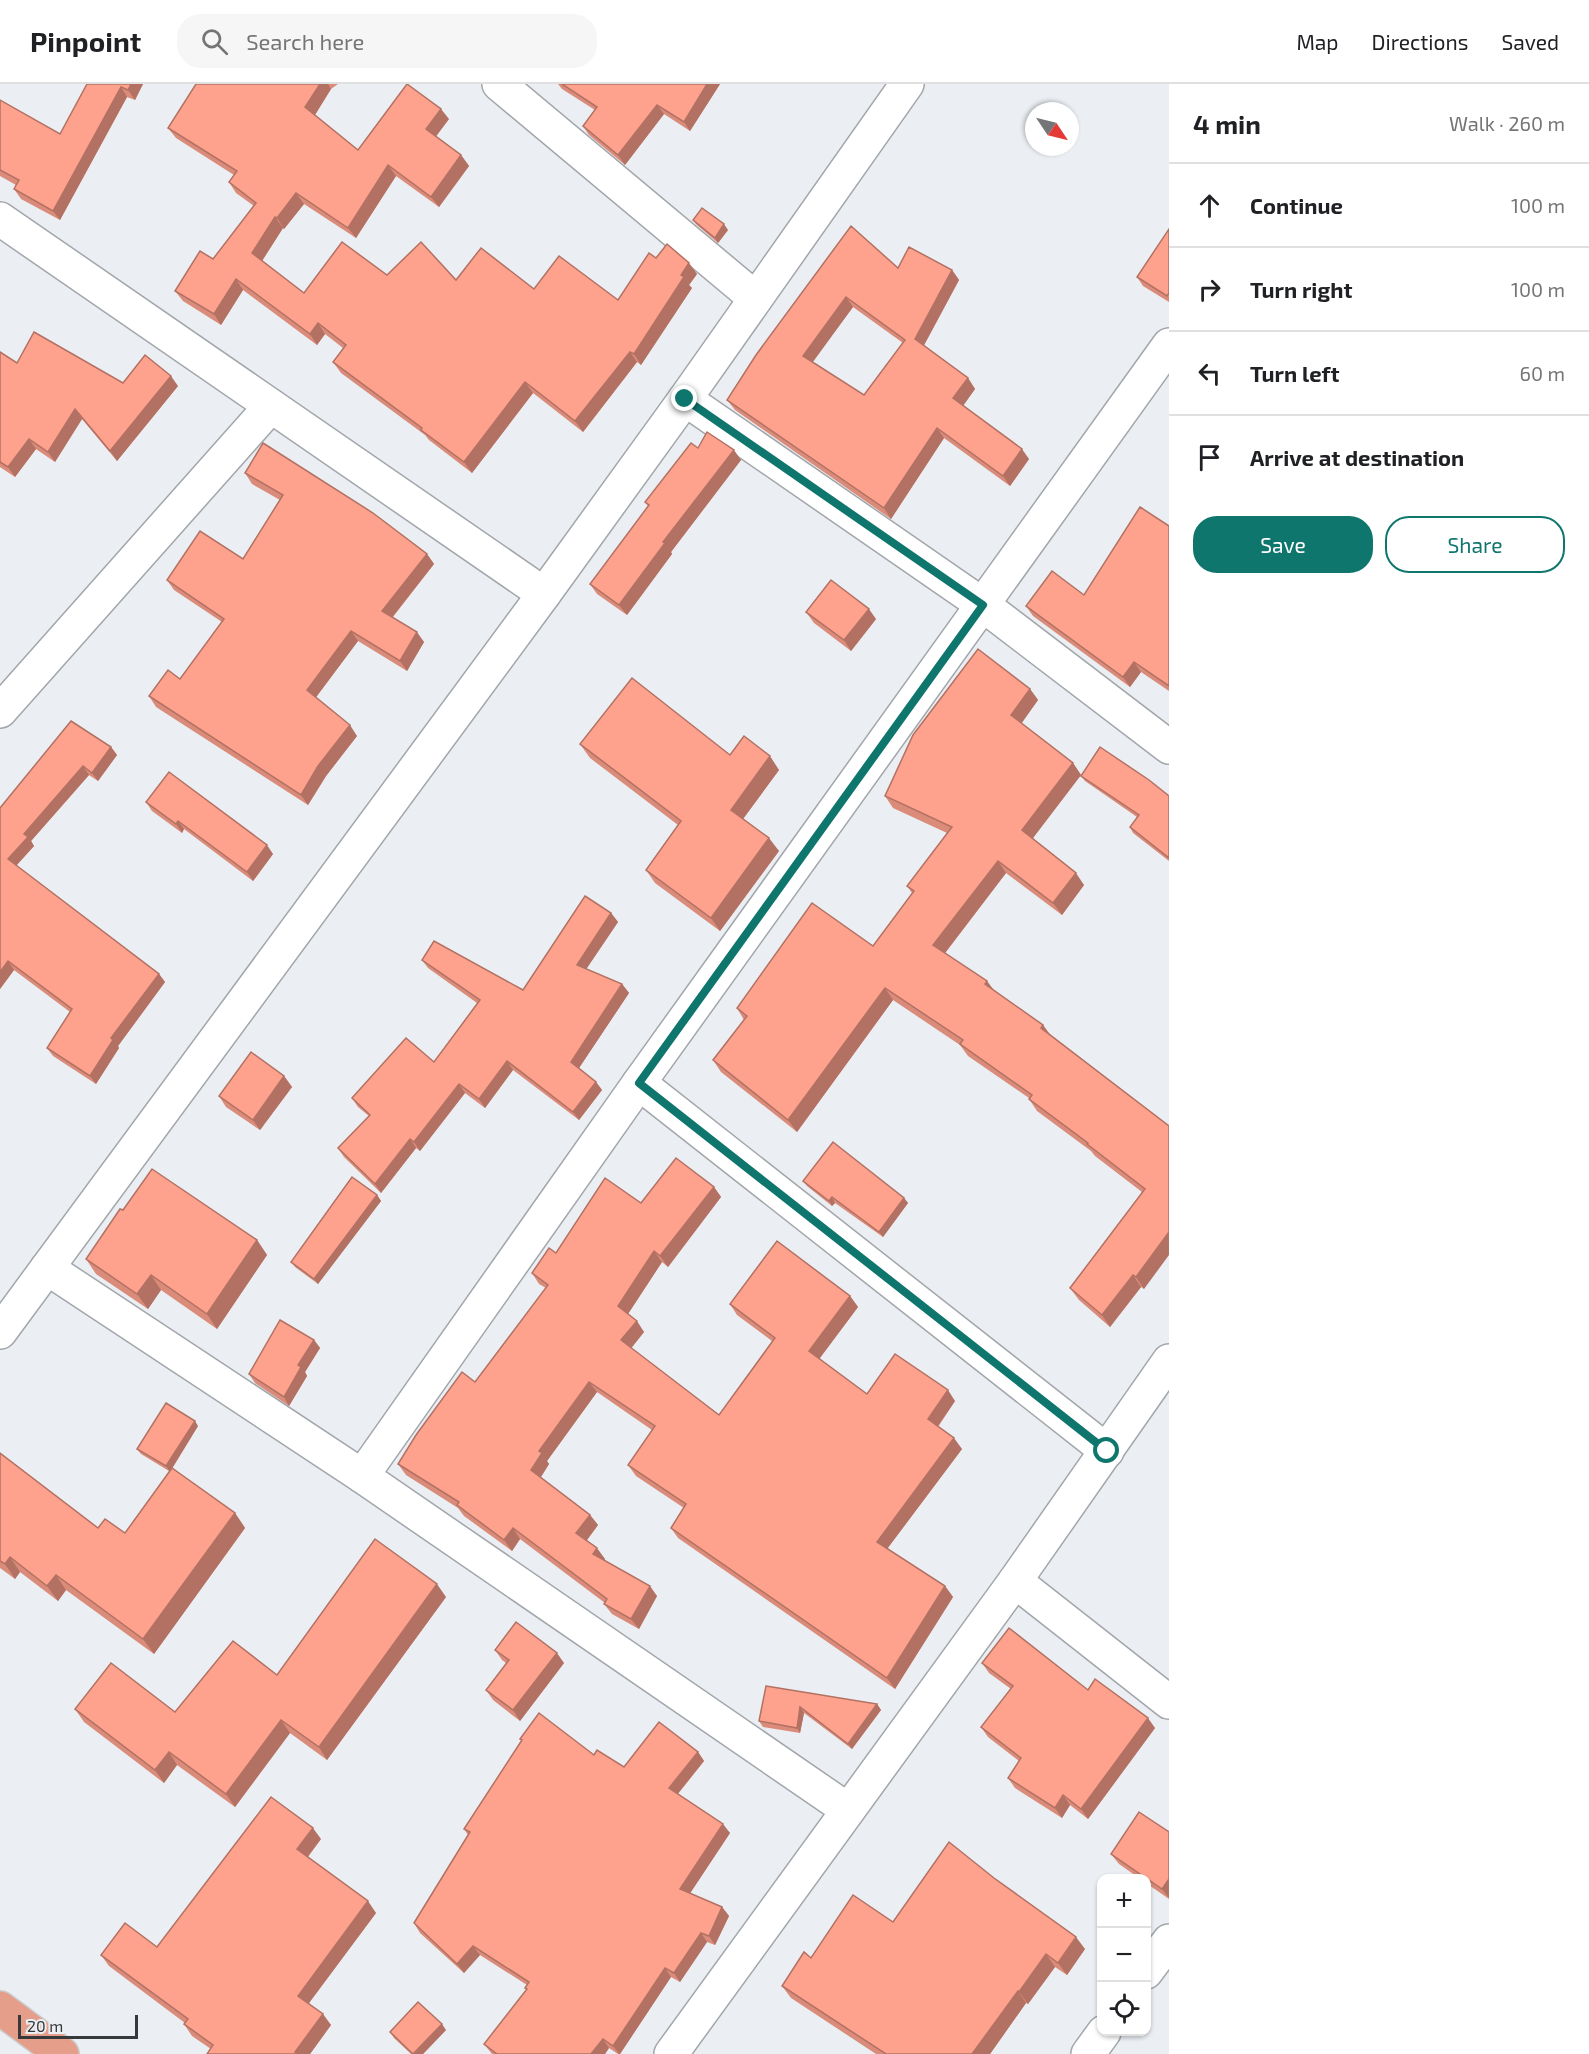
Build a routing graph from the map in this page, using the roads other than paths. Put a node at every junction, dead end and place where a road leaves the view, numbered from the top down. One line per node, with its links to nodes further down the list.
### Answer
1 (499, 84): 4 (street)
2 (907, 84): 4 (street)
3 (0, 219): 7 (street)
4 (755, 298): 6 (street)
5 (1169, 345): 9 (street)
6 (685, 399): 8 (street); 9 (street)
7 (271, 406): 8 (street); 10 (street)
8 (544, 594): 13 (street)
9 (983, 605): 11 (street); 12 (street)
10 (0, 711)
11 (1169, 747)
12 (639, 1083): 16 (street); 17 (street)
13 (47, 1268): 14 (street); 17 (street)
14 (0, 1332)
15 (1169, 1361): 16 (street)
16 (1107, 1451): 18 (street)
17 (362, 1476): 20 (street)
18 (1015, 1581): 19 (street); 20 (street)
19 (1169, 1701)
20 (848, 1810): 26 (street)
21 (1169, 1941): 22 (street)
22 (1151, 1965)
23 (0, 2008): 25 (main road)
24 (1101, 2036): 27 (street)
25 (62, 2054)
26 (671, 2054)
27 (1088, 2054)

